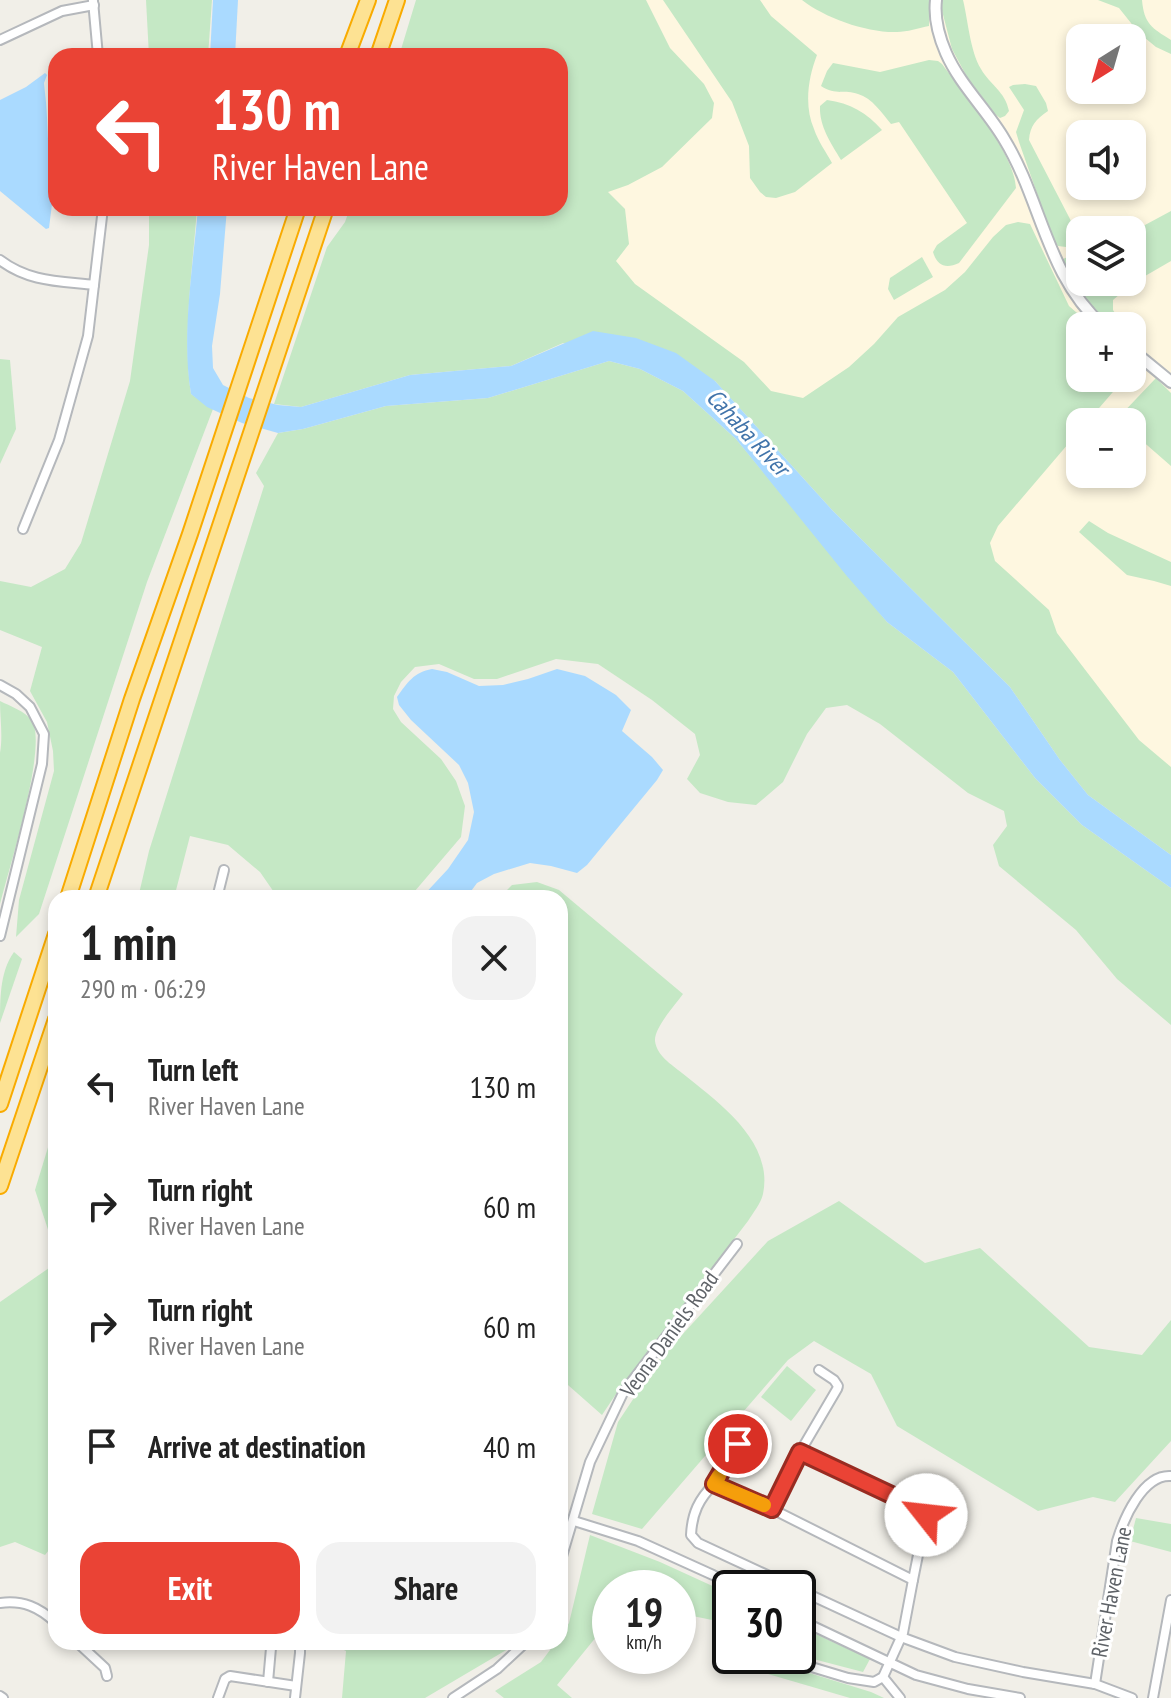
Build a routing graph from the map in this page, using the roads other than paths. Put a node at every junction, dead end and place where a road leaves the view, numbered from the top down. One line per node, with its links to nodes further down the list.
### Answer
1 (368, 0): 7 (highway)
2 (397, 0): 8 (highway)
3 (936, 0): 14 (street)
4 (94, 3): 5 (street); 6 (street)
5 (0, 40)
6 (97, 48)
7 (350, 48)
8 (381, 48)
9 (102, 216): 13 (street)
10 (295, 216): 20 (highway)
11 (323, 216): 21 (highway)
12 (0, 260): 13 (street)
13 (94, 285): 17 (street)
14 (1090, 312)
15 (1146, 361): 16 (street)
16 (1171, 382)
17 (23, 529)
18 (0, 685): 23 (street)
19 (224, 870): 22 (street)
20 (71, 890)
21 (99, 890)
22 (219, 890)
23 (0, 936)
24 (48, 958): 26 (highway)
25 (48, 1043): 27 (highway)
26 (0, 1104)
27 (0, 1186)
28 (737, 1244): 35 (street, Veona Daniels Road)
29 (819, 1370): 31 (street)
30 (750, 1424): 33 (street, River Haven Lane)
31 (800, 1452): 34 (street); 38 (street)
32 (1171, 1476): 53 (street, River Haven Lane)
33 (714, 1484): 34 (street); 43 (street, River Haven Lane)
34 (772, 1509): 38 (street)
35 (574, 1521): 36 (street, Veona Daniels Road); 37 (street)
36 (568, 1539)
37 (712, 1575)
38 (913, 1580): 43 (street)
39 (1171, 1600): 61 (street)
40 (0, 1603): 41 (street)
41 (48, 1616)
42 (816, 1628): 48 (street)
43 (901, 1637): 48 (street); 53 (street, River Haven Lane)
44 (86, 1650): 50 (street)
45 (271, 1650): 52 (street)
46 (300, 1650): 54 (street)
47 (517, 1650): 57 (street)
48 (889, 1663): 51 (street); 59 (street)
49 (816, 1668): 51 (street)
50 (107, 1676)
51 (883, 1677): 58 (street)
52 (268, 1682): 54 (street); 55 (street)
53 (1095, 1684): 60 (street, River Haven Lane)
54 (296, 1686): 56 (street)
55 (218, 1698)
56 (295, 1698)
57 (453, 1698)
58 (900, 1698)
59 (1020, 1698)
60 (1132, 1698)
61 (1153, 1698)

